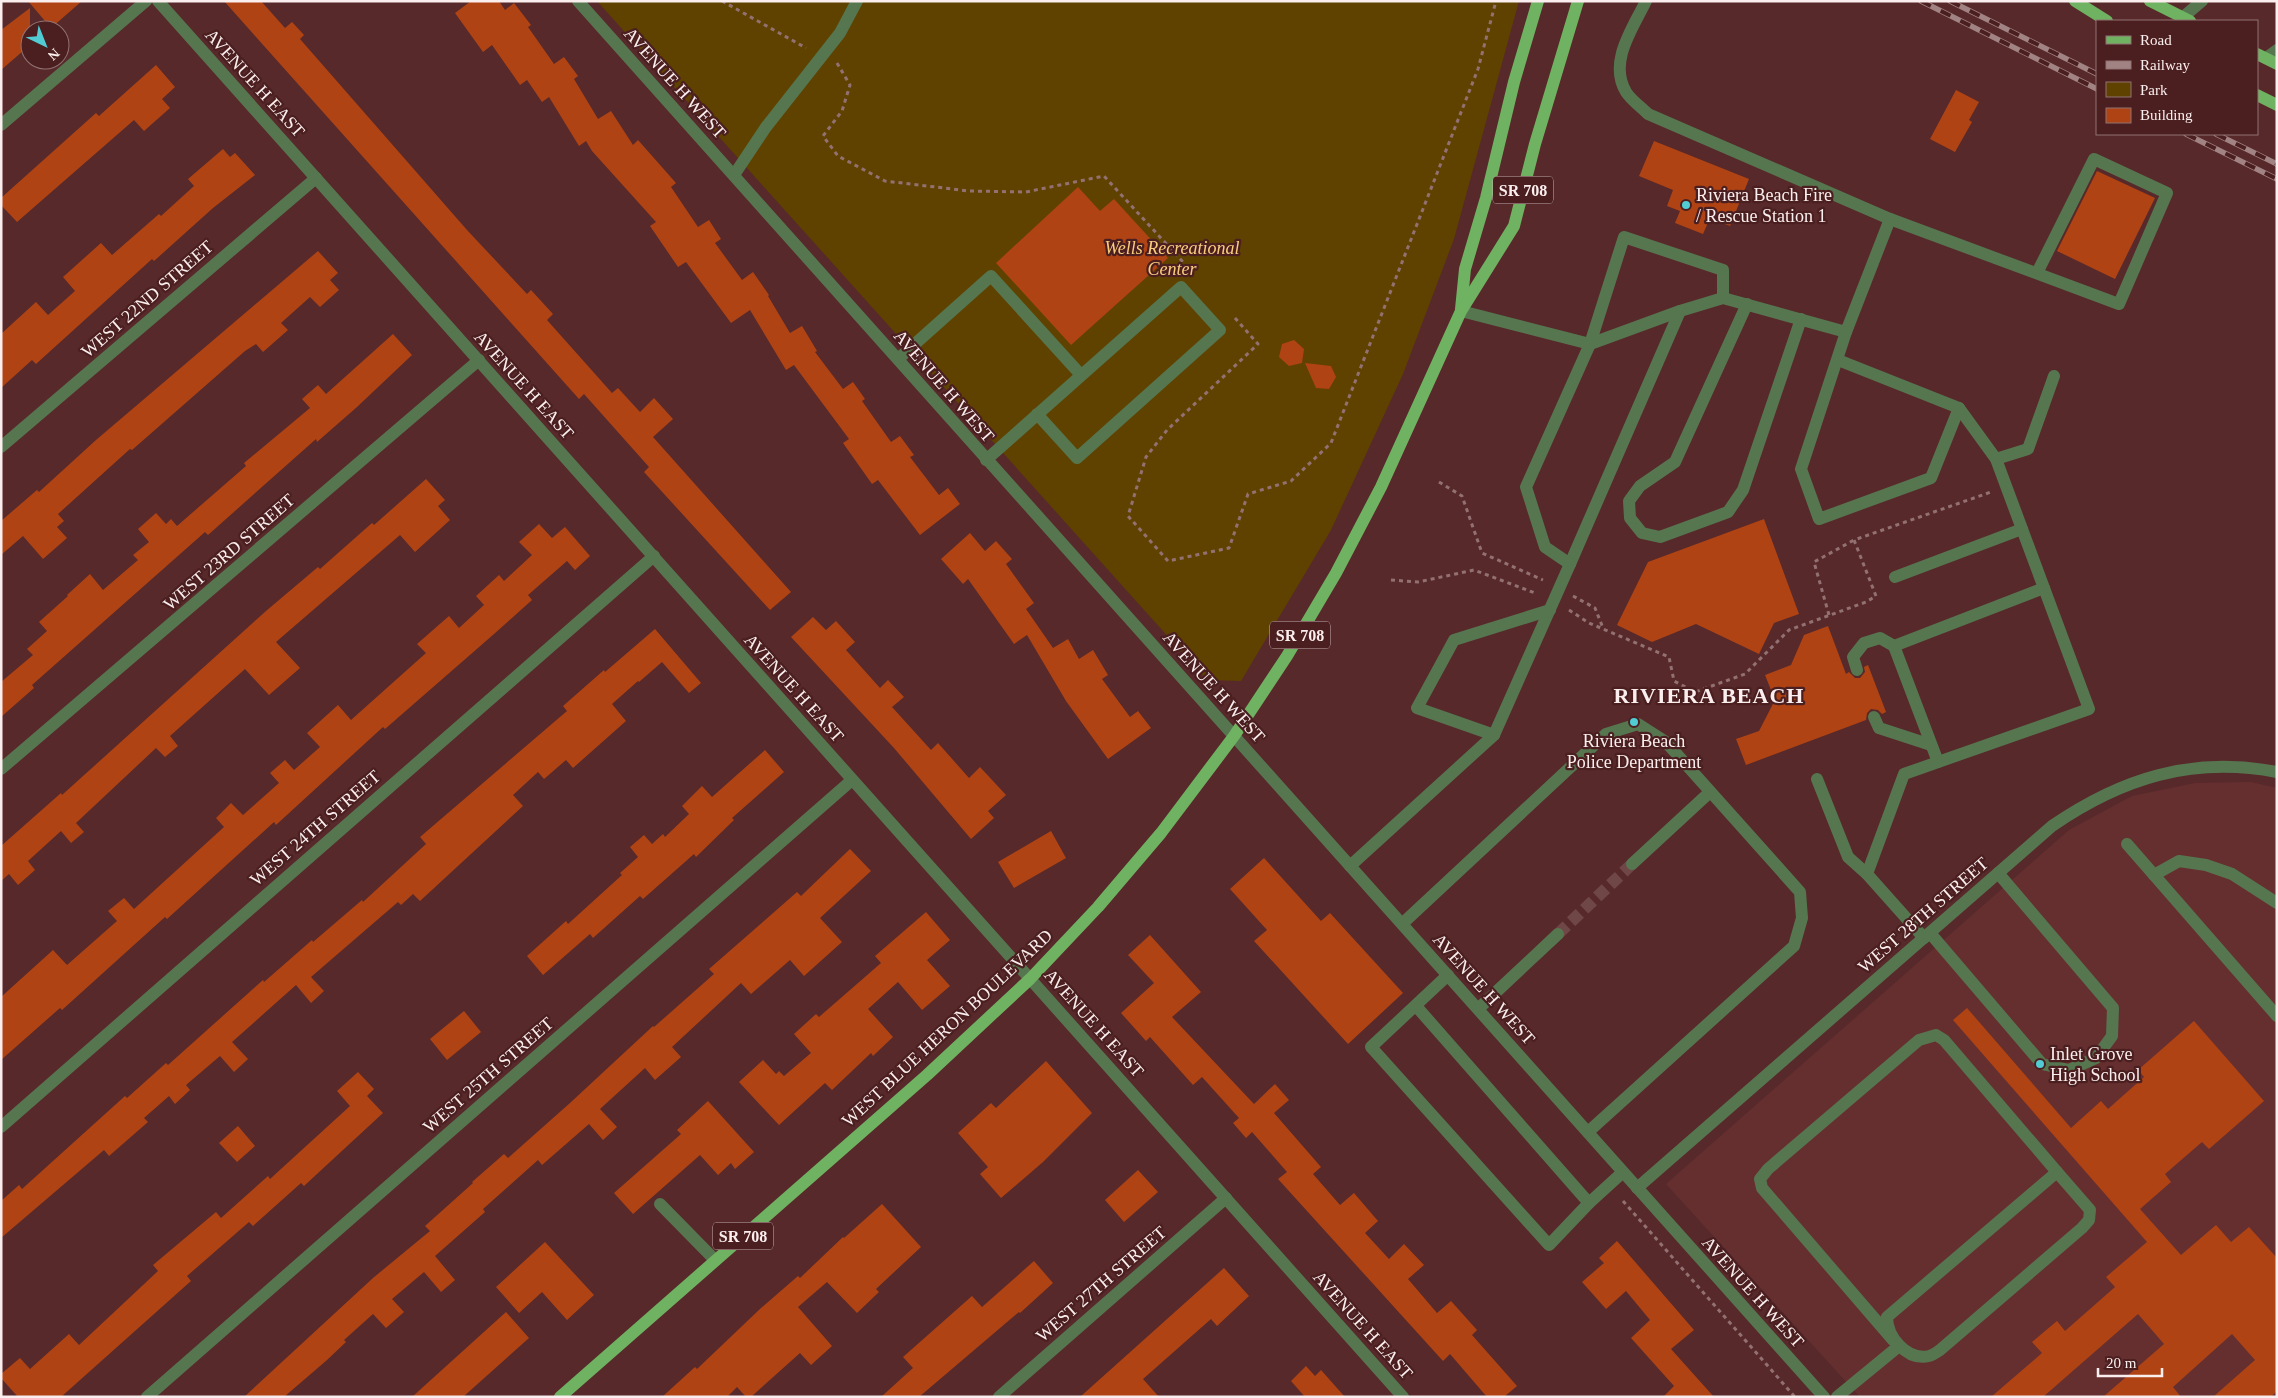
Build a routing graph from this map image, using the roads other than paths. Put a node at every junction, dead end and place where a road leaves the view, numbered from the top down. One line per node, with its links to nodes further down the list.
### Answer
1 (146, 1): 17 (street)
2 (158, 1): 19 (street, AVENUE H EAST)
3 (578, 1): 18 (street, AVENUE H WEST)
4 (857, 1): 18 (street)
5 (1538, 1): 24 (main road, WEST BLUE HERON BOULEVARD / SR 708)
6 (1578, 1): 24 (main road, WEST BLUE HERON BOULEVARD / SR 708)
7 (1646, 1): 20 (street)
8 (2075, 1): 12 (main road)
9 (2150, 1): 11 (main road)
10 (2202, 1): 11 (street)
11 (2186, 19)
12 (2105, 20)
13 (2277, 50): 14 (street)
14 (2266, 58)
15 (2258, 96): 16 (main road)
16 (2277, 105)
17 (1, 126)
18 (734, 175): 29 (street, AVENUE H WEST)
19 (316, 178): 30 (street, AVENUE H EAST); 36 (street, WEST 22ND STREET)
20 (1890, 219): 21 (street); 27 (street)
21 (2037, 273): 21 (street)
22 (1723, 298): 23 (street); 25 (street); 28 (street)
23 (1747, 304): 26 (street); 26 (street)
24 (1461, 311): 28 (street); 49 (main road, WEST BLUE HERON BOULEVARD / SR 708)
25 (1680, 311): 28 (street); 41 (street)
26 (1802, 319): 27 (street)
27 (1846, 332): 31 (street)
28 (1590, 344): 41 (street)
29 (898, 359): 32 (street); 38 (street, AVENUE H WEST)
30 (479, 360): 40 (street, AVENUE H EAST); 52 (street, WEST 23RD STREET)
31 (1838, 360): 34 (street); 34 (street)
32 (1081, 375): 35 (street); 35 (street)
33 (2054, 376): 37 (street)
34 (1960, 408): 37 (street)
35 (1037, 414): 38 (street)
36 (1, 447)
37 (1996, 459): 39 (street)
38 (986, 460): 49 (street, AVENUE H WEST)
39 (2022, 529): 42 (street); 43 (street)
40 (654, 556): 55 (street, AVENUE H EAST); 72 (street, WEST 24TH STREET)
41 (1570, 564): 44 (street)
42 (1895, 576)
43 (2044, 588): 45 (street); 51 (street)
44 (1550, 610): 48 (street); 48 (street)
45 (1894, 646): 46 (street); 50 (street)
46 (1857, 670)
47 (1874, 717): 50 (street)
48 (1494, 735): 59 (street)
49 (1234, 736): 59 (street, AVENUE H WEST); 68 (main road, WEST BLUE HERON BOULEVARD / SR 708)
50 (1932, 745): 51 (street)
51 (1938, 762): 61 (street)
52 (1, 769)
53 (2277, 772): 60 (street, WEST 28TH STREET)
54 (1817, 779): 61 (street)
55 (852, 780): 68 (street, AVENUE H EAST); 82 (street, WEST 25TH STREET)
56 (1710, 792): 58 (street); 64 (street); 73 (street)
57 (2127, 844): 62 (street)
58 (1632, 864)
59 (1350, 866): 64 (street, AVENUE H WEST)
60 (1998, 873): 66 (street, WEST 28TH STREET); 66 (street)
61 (1867, 874): 66 (street)
62 (2154, 875): 63 (street); 71 (street)
63 (2277, 904)
64 (1402, 924): 67 (street, AVENUE H WEST)
65 (1558, 934): 70 (street)
66 (1927, 935): 76 (street, WEST 28TH STREET)
67 (1448, 976): 69 (street); 70 (street, AVENUE H WEST)
68 (1030, 978): 77 (street, AVENUE H EAST); 80 (main road, WEST BLUE HERON BOULEVARD / SR 708)
69 (1416, 1006): 78 (street); 78 (street)
70 (1478, 1009): 73 (street, AVENUE H WEST)
71 (2277, 1016)
72 (1, 1127)
73 (1588, 1132): 74 (street, AVENUE H WEST)
74 (1623, 1172): 76 (street, AVENUE H WEST); 78 (street)
75 (2057, 1172): 81 (street); 81 (street); 81 (street)
76 (1637, 1188): 86 (street, AVENUE H WEST)
77 (1226, 1198): 84 (street, WEST 27TH STREET); 85 (street, AVENUE H EAST)
78 (1589, 1203)
79 (660, 1204): 80 (street)
80 (715, 1260): 83 (main road, WEST BLUE HERON BOULEVARD / SR 708)
81 (1896, 1343): 87 (street)
82 (147, 1397)
83 (560, 1397)
84 (999, 1397)
85 (1403, 1397)
86 (1824, 1397)
87 (1837, 1397)

